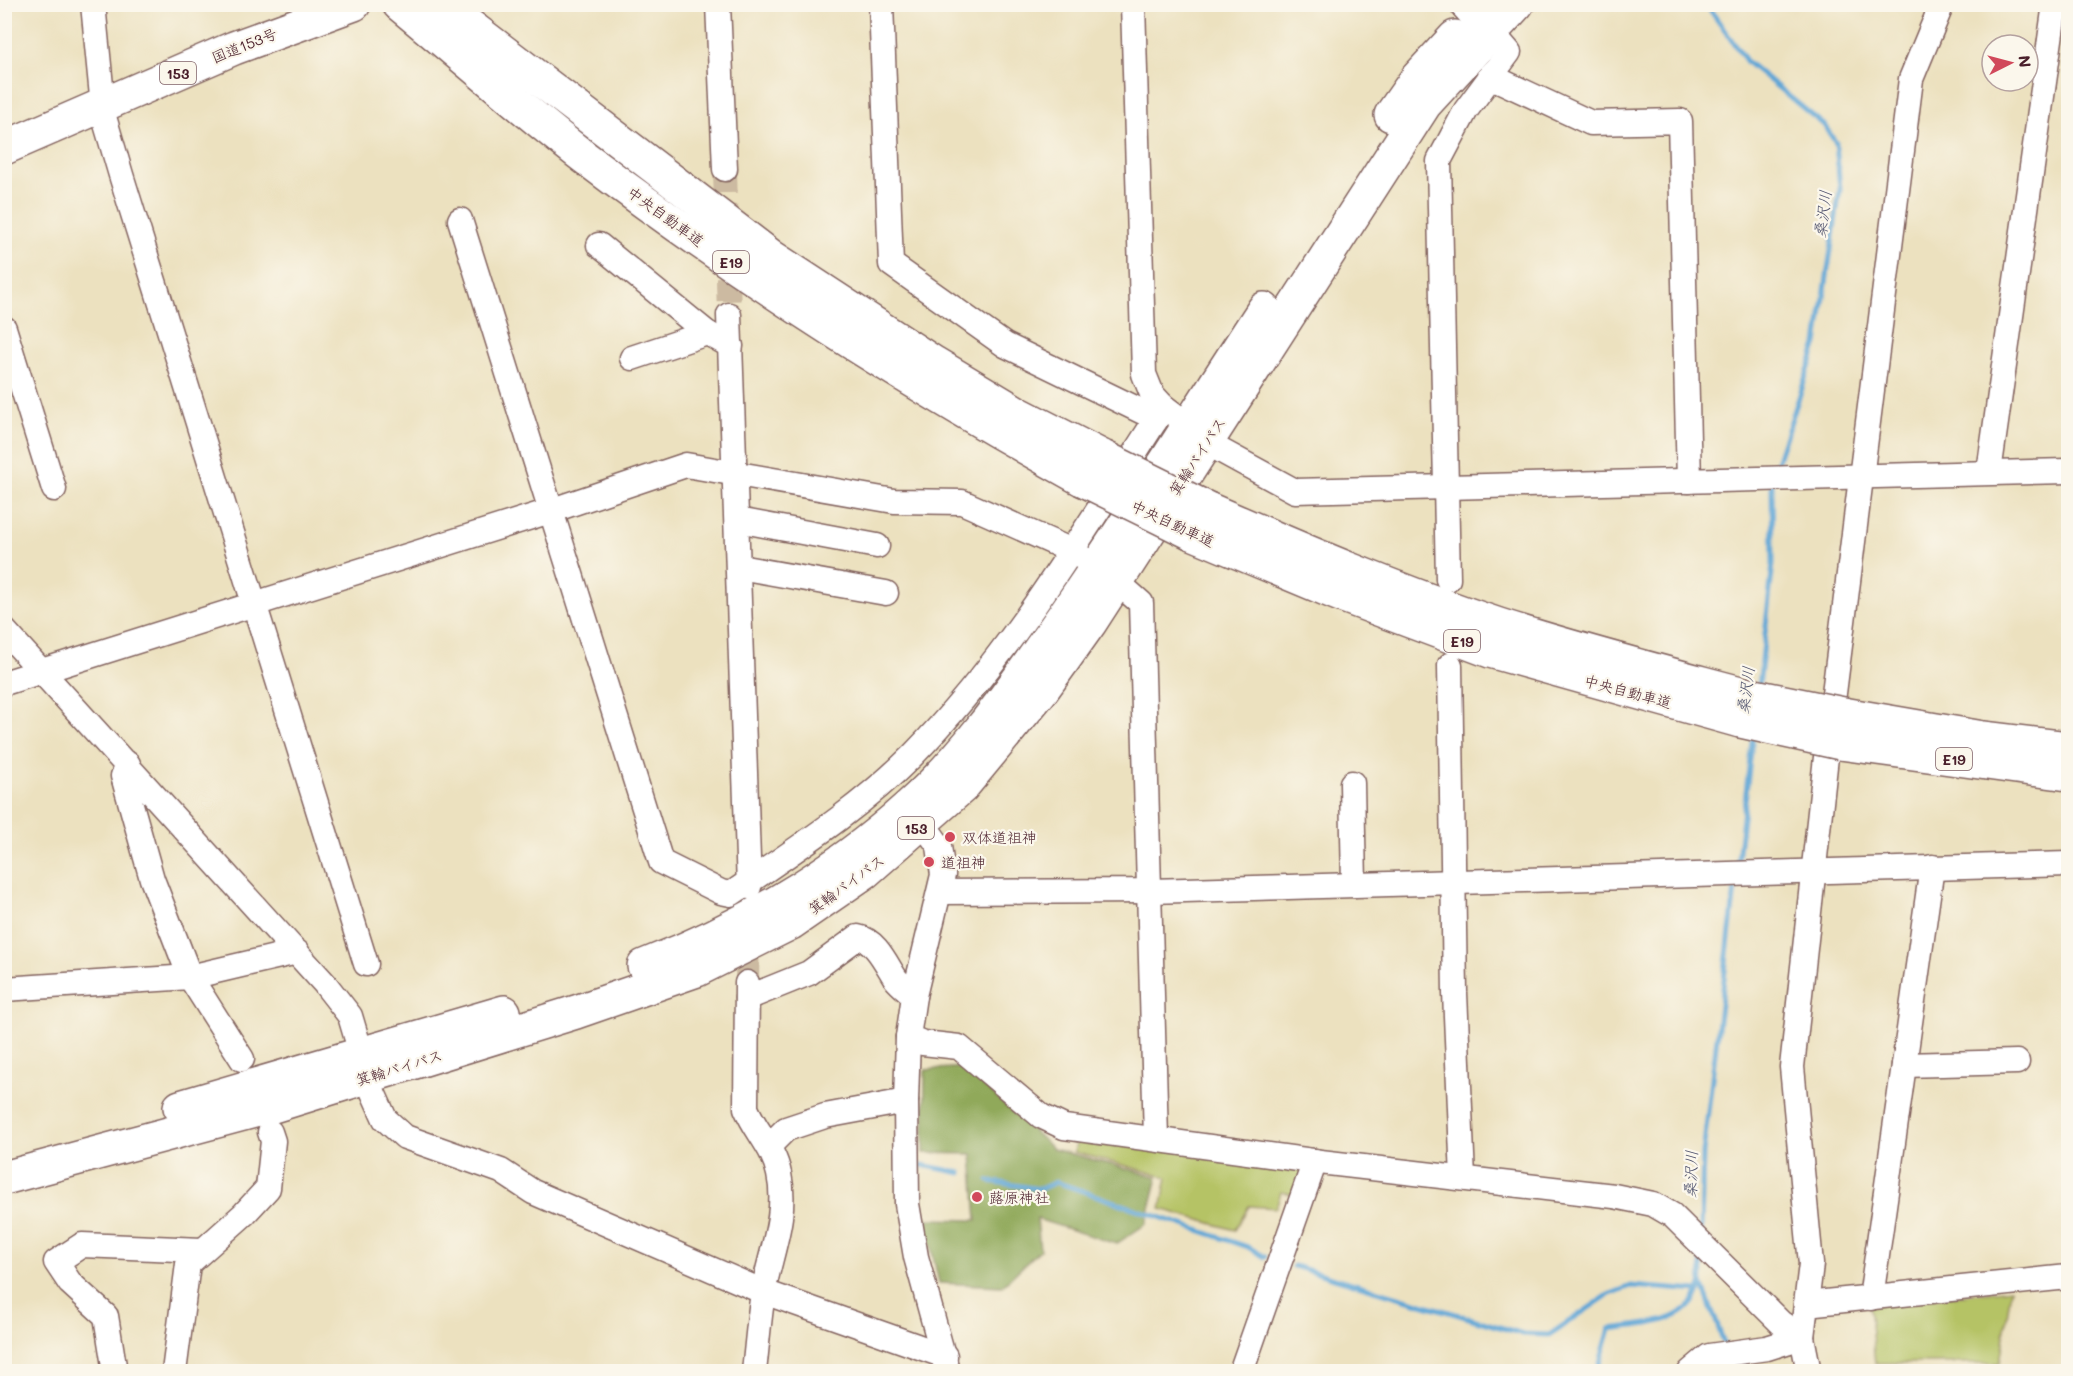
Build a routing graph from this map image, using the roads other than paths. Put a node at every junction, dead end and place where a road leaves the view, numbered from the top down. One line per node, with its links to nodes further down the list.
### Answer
1 (93, 4): 13 (street)
2 (354, 4): 13 (highway, 国道153号 / 153)
3 (441, 4): 24 (highway, 中央自動車道 / E19)
4 (718, 4): 15 (street)
5 (881, 4): 23 (street)
6 (1133, 4): 23 (street)
7 (1517, 4): 11 (highway, 153)
8 (1942, 4): 28 (street)
9 (2055, 4): 26 (street)
10 (401, 7): 24 (highway, 中央自動車道 / E19)
11 (1481, 13): 12 (street); 23 (highway, 箕輪バイパス / 153)
12 (1490, 76): 29 (street); 30 (street)
13 (103, 105): 14 (highway, 国道153号 / 153); 39 (street)
14 (4, 148)
15 (725, 169)
16 (460, 220): 32 (street)
17 (599, 245): 20 (street)
18 (729, 315): 21 (street)
19 (4, 328): 31 (street)
20 (707, 333): 21 (street); 22 (street)
21 (730, 346): 27 (street)
22 (632, 358)
23 (1178, 424): 30 (street); 35 (highway, 箕輪バイパス / 153)
24 (1092, 468): 44 (highway, 中央自動車道 / E19, bridge)
25 (2068, 471): 26 (street)
26 (1989, 472): 28 (street)
27 (736, 474): 32 (street); 33 (street); 35 (street)
28 (1861, 477): 29 (street); 52 (street)
29 (1689, 482): 30 (street)
30 (1446, 488): 37 (street)
31 (54, 489)
32 (550, 511): 39 (street); 54 (street)
33 (738, 520): 34 (street); 36 (street)
34 (877, 546)
35 (1095, 566): 49 (highway, 箕輪バイパス / 153); 54 (street); 56 (street); 66 (highway, 箕輪バイパス / 153)
36 (739, 567): 38 (street); 54 (street)
37 (1448, 579)
38 (886, 593)
39 (255, 605): 42 (street); 59 (street)
40 (4, 630): 42 (street)
41 (1450, 665): 53 (street)
42 (43, 671): 43 (street); 46 (street)
43 (4, 683)
44 (1841, 729): 45 (highway, 中央自動車道 / E19); 47 (highway, 中央自動車道 / E19)
45 (2068, 748)
46 (128, 764): 58 (street); 60 (street)
47 (2068, 774)
48 (1352, 783): 55 (street)
49 (922, 822): 57 (street); 66 (highway, 箕輪バイパス / 153)
50 (2068, 864): 51 (street)
51 (1932, 867): 52 (street); 67 (street)
52 (1815, 873): 53 (street); 80 (street)
53 (1454, 882): 55 (street); 75 (street)
54 (749, 884)
55 (1354, 885): 56 (street)
56 (1150, 891): 57 (street); 70 (street)
57 (939, 892): 62 (street)
58 (297, 952): 60 (street); 66 (street)
59 (366, 964)
60 (190, 977): 61 (street); 64 (street)
61 (4, 989)
62 (914, 996): 63 (street); 71 (street)
63 (908, 1037): 68 (street); 70 (street)
64 (242, 1059)
65 (2017, 1062): 67 (street)
66 (364, 1065): 72 (highway, 箕輪バイパス / 153); 74 (highway, 箕輪バイパス / 153); 78 (street)
67 (1904, 1065): 79 (street)
68 (906, 1101): 71 (street); 82 (street)
69 (270, 1132): 76 (street)
70 (1156, 1138): 73 (street)
71 (769, 1146): 78 (street)
72 (4, 1156)
73 (1315, 1161): 75 (street); 86 (street)
74 (4, 1178)
75 (1463, 1178): 81 (street)
76 (202, 1250): 83 (street); 84 (street)
77 (2068, 1277): 79 (street)
78 (764, 1292): 82 (street); 85 (street)
79 (1871, 1298): 80 (street)
80 (1806, 1304): 81 (street)
81 (1802, 1337): 87 (street); 88 (street)
82 (946, 1364)
83 (116, 1371)
84 (174, 1371)
85 (754, 1371)
86 (1241, 1371)
87 (1690, 1371)
88 (1809, 1371)

